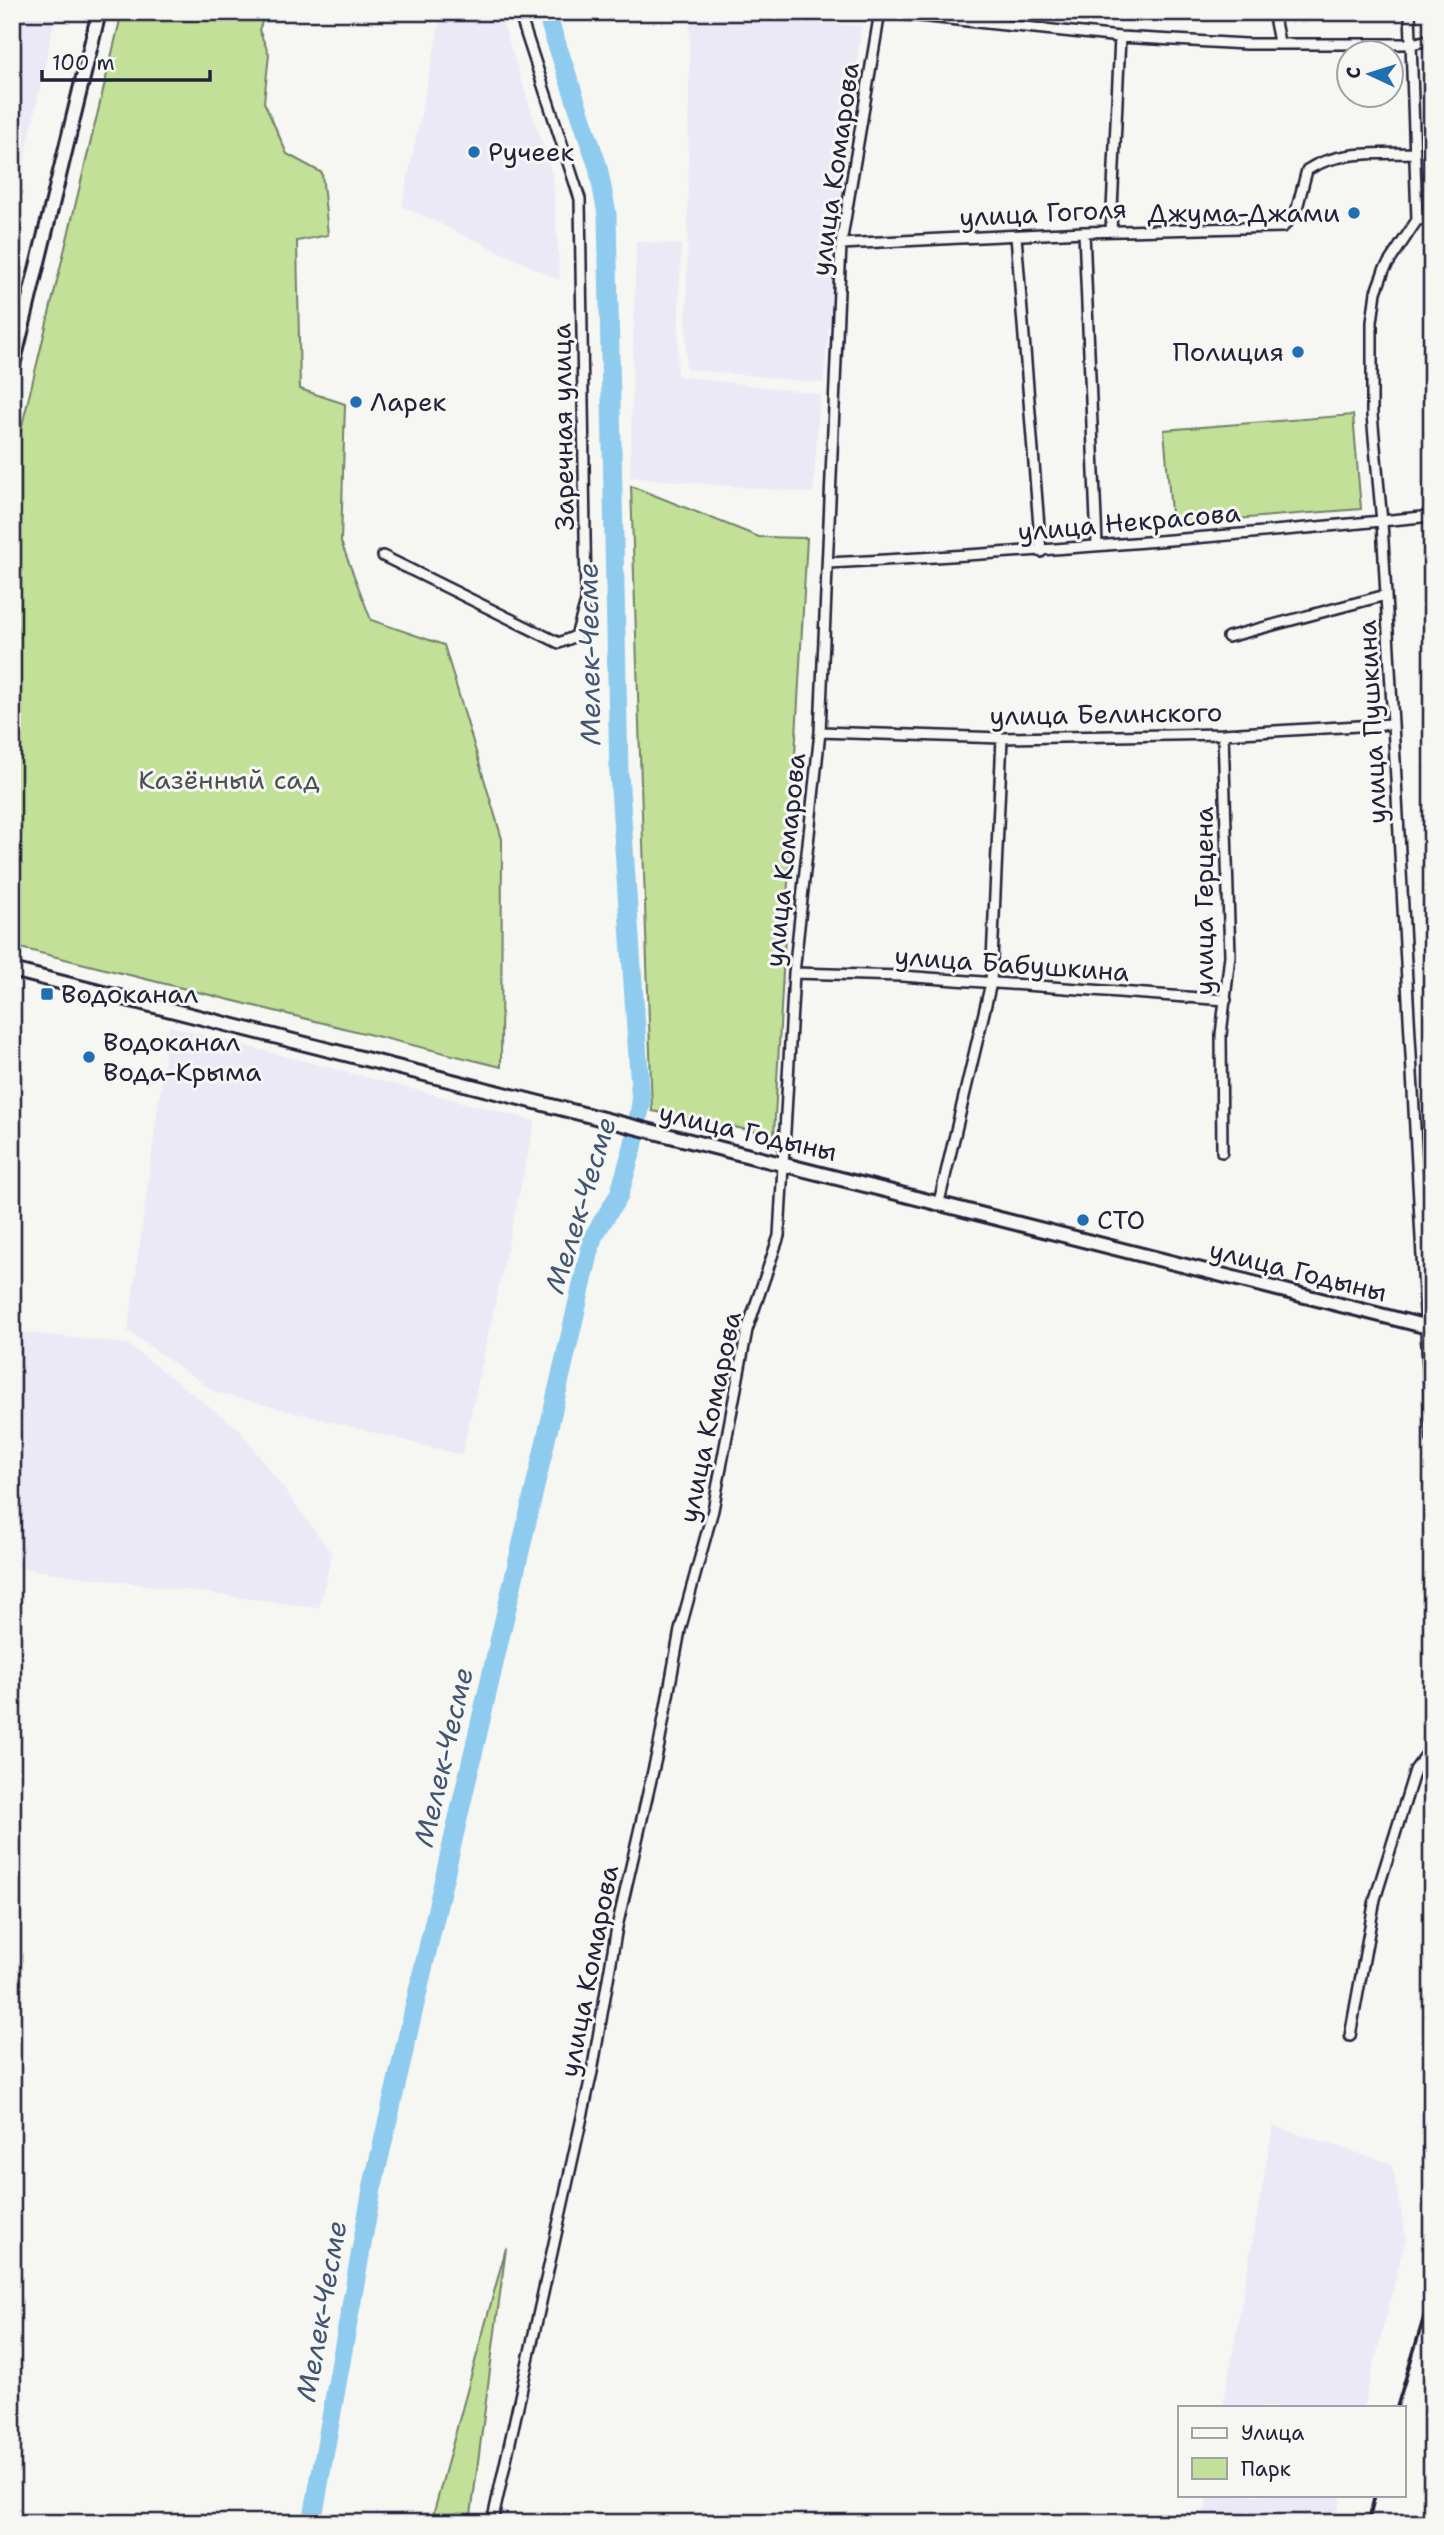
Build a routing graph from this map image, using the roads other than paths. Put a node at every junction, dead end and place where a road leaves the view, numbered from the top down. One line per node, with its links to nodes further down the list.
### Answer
1 (99, 12): 17 (main road)
2 (519, 12): 22 (street, Заречная улица)
3 (880, 12): 6 (street); 16 (street, улица Комарова)
4 (1273, 12): 8 (street)
5 (1410, 12): 9 (street)
6 (1120, 37): 8 (street); 13 (street)
7 (1432, 39): 9 (street)
8 (1279, 42): 9 (street)
9 (1412, 44): 10 (street)
10 (1414, 153): 12 (street); 13 (street, улица Гоголя)
11 (1432, 219): 12 (street)
12 (1417, 220): 19 (street, улица Пушкина)
13 (1111, 231): 14 (street, улица Гоголя)
14 (1084, 232): 15 (street, улица Гоголя); 20 (street)
15 (1016, 236): 16 (street, улица Гоголя); 21 (street)
16 (841, 244): 23 (street, улица Комарова)
17 (12, 369)
18 (1432, 516): 19 (street, улица Некрасова)
19 (1382, 522): 20 (street, улица Некрасова); 24 (street, улица Пушкина)
20 (1097, 545): 21 (street, улица Некрасова)
21 (1041, 552): 23 (street, улица Некрасова)
22 (383, 556)
23 (828, 563): 27 (street, улица Комарова)
24 (1386, 595): 25 (street); 26 (street, улица Пушкина)
25 (1228, 637)
26 (1392, 724): 28 (street, улица Белинского); 37 (street, улица Пушкина)
27 (820, 732): 29 (street, улица Белинского); 31 (street, улица Комарова)
28 (1223, 734): 29 (street, улица Белинского); 33 (street, улица Герцена)
29 (1002, 738): 32 (street)
30 (12, 970): 35 (main road, улица Годыны)
31 (794, 973): 32 (street, улица Бабушкина); 35 (street, улица Комарова)
32 (991, 984): 33 (street, улица Бабушкина); 36 (street)
33 (1226, 1000): 34 (street, улица Герцена)
34 (1222, 1152)
35 (782, 1163): 36 (main road, улица Годыны); 41 (street, улица Комарова)
36 (939, 1202): 37 (main road, улица Годыны)
37 (1430, 1328): 38 (street, улица Пушкина)
38 (1432, 1440)
39 (1432, 1747): 40 (street)
40 (1350, 2036)
41 (492, 2523)

